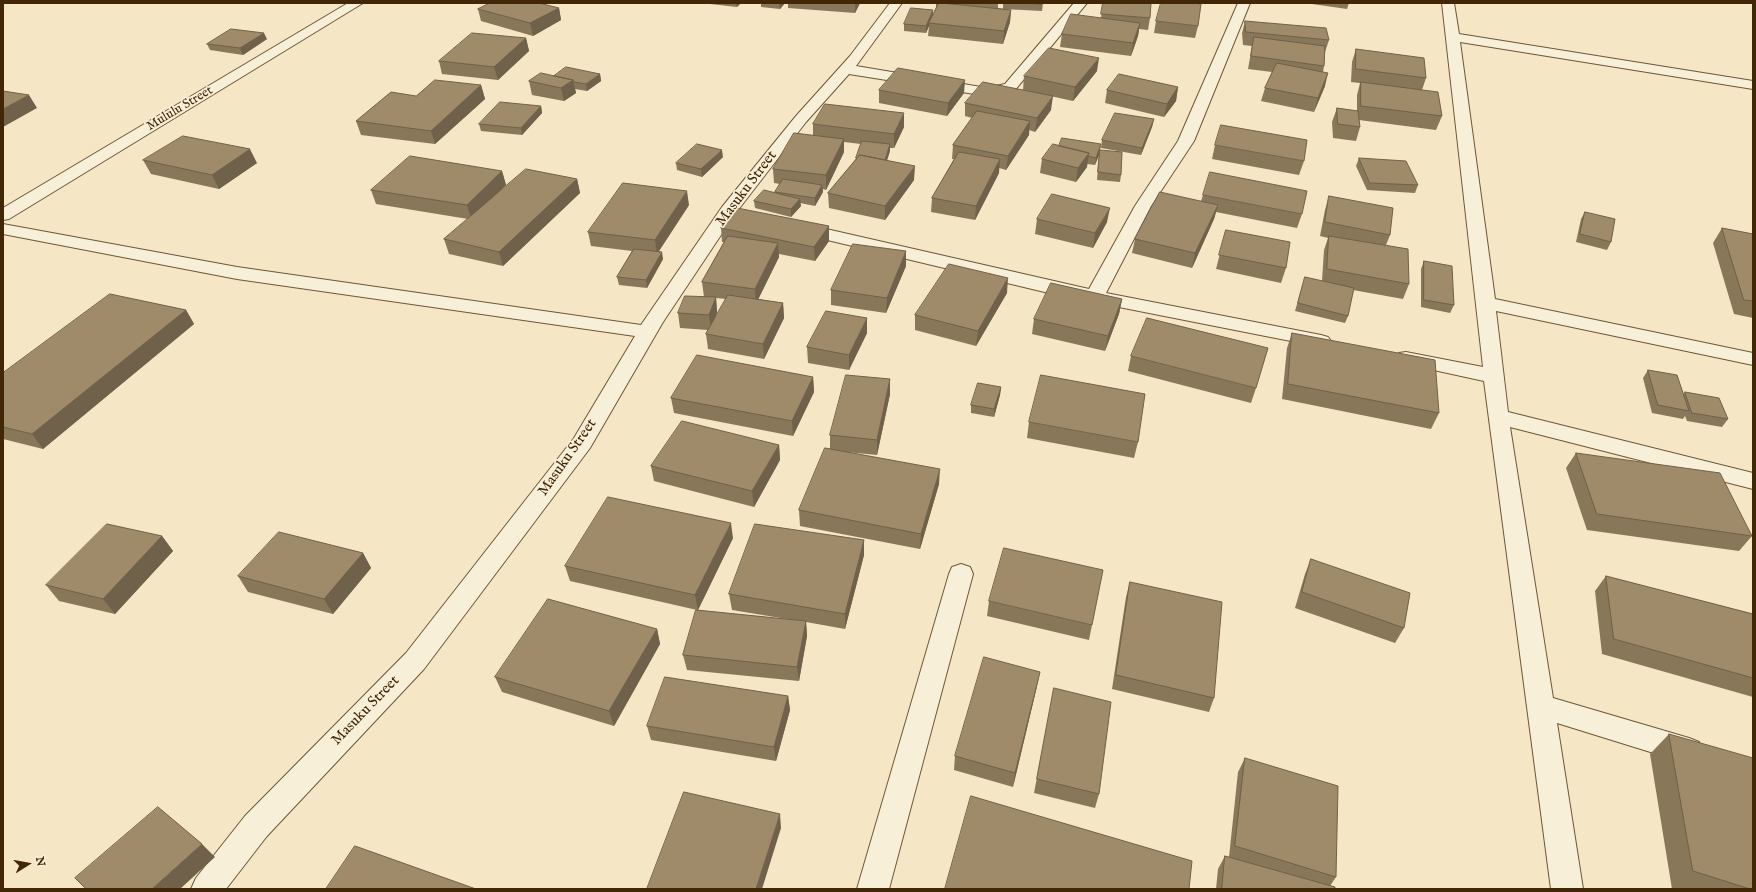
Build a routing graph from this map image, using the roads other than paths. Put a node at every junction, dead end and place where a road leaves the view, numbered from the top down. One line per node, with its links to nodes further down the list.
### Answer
1 (357, 3): 9 (street, Mululu Street)
2 (896, 3): 7 (street, Masuku Street)
3 (1081, 3): 7 (street)
4 (1244, 3): 12 (street)
5 (1448, 3): 6 (street)
6 (1452, 37): 8 (street); 13 (street)
7 (846, 69): 14 (street, Masuku Street)
8 (1753, 85)
9 (3, 215)
10 (782, 224): 12 (street)
11 (3, 229): 14 (street)
12 (1095, 296): 15 (street)
13 (1486, 303): 17 (street); 18 (street)
14 (647, 332): 24 (street, Masuku Street)
15 (1337, 345)
16 (1392, 356): 18 (street)
17 (1753, 359)
18 (1493, 376): 19 (street)
19 (1498, 417): 20 (street); 22 (street)
20 (1753, 481)
21 (961, 574): 25 (street)
22 (1541, 706): 23 (street); 26 (street)
23 (1715, 759)
24 (208, 889)
25 (873, 889)
26 (1567, 889)

